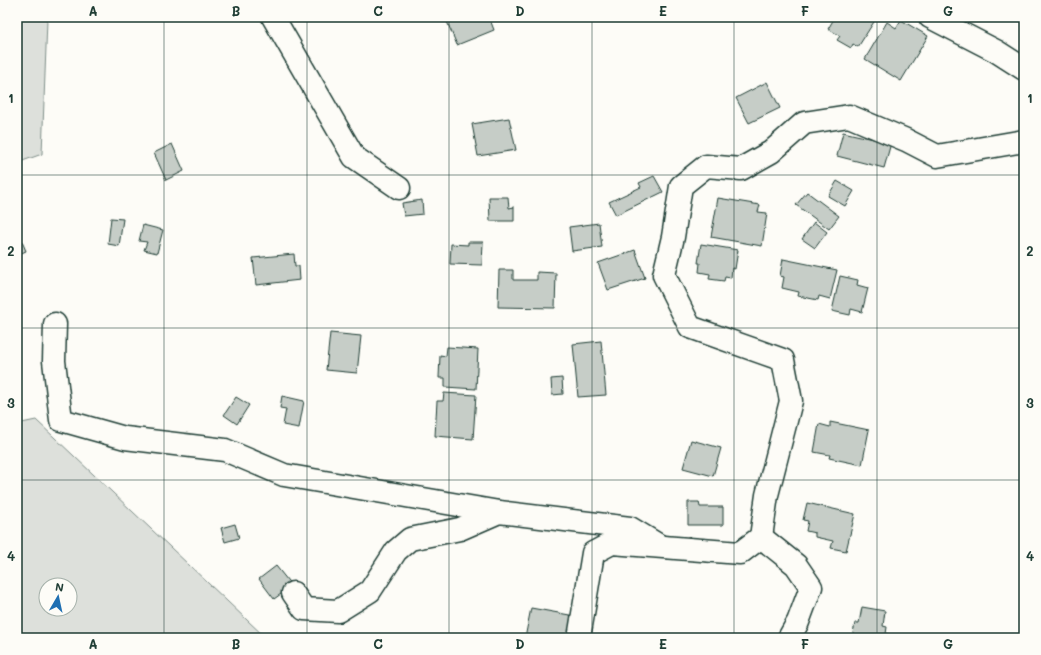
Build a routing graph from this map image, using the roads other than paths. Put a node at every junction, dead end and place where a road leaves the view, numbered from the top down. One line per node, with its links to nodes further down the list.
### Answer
1 (273, 17): 5 (street)
2 (930, 17): 3 (street)
3 (1024, 69)
4 (1024, 141): 8 (street)
5 (399, 188)
6 (55, 324): 7 (street)
7 (499, 512): 9 (street); 10 (street)
8 (761, 537): 9 (street); 12 (street)
9 (661, 547): 11 (street)
10 (293, 593)
11 (579, 638)
12 (789, 638)

